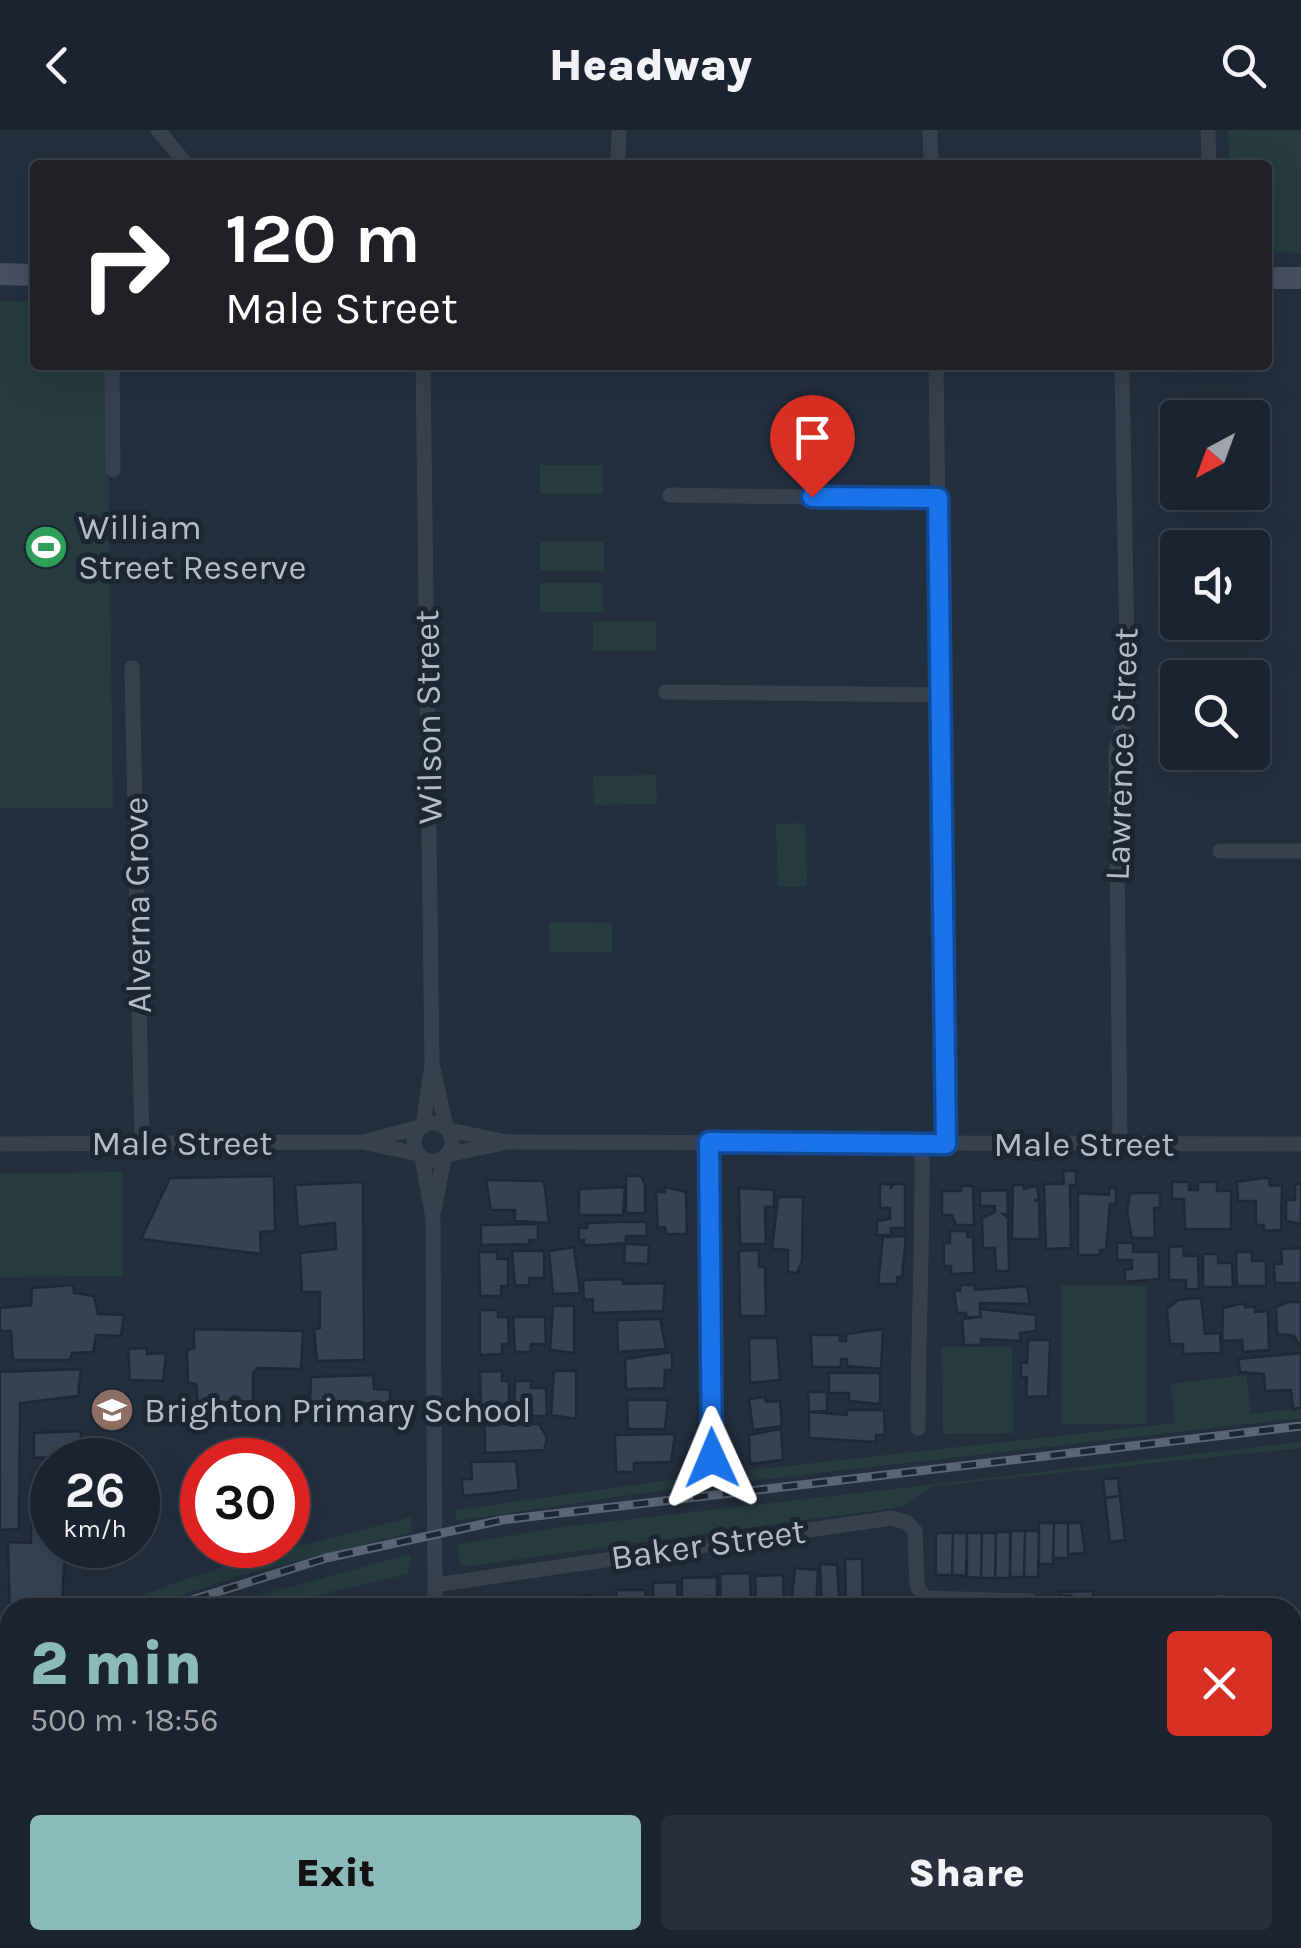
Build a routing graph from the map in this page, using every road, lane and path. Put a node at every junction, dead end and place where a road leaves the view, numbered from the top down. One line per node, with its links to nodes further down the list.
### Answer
1 (158, 130): 5 (street)
2 (619, 130): 6 (street)
3 (930, 130): 7 (street)
4 (1208, 130): 8 (street)
5 (183, 160)
6 (618, 160)
7 (931, 160)
8 (1208, 160)
9 (0, 274): 10 (street)
10 (30, 275)
11 (1272, 278): 12 (street)
12 (1301, 278)
13 (112, 370): 17 (street)
14 (424, 370): 25 (street, Wilson Street)
15 (936, 370): 19 (street)
16 (1122, 370): 35 (street, Lawrence Street)
17 (114, 470)
18 (670, 495): 19 (street)
19 (938, 498): 22 (street)
20 (132, 668): 31 (street, Alverna Grove)
21 (666, 692): 22 (street)
22 (942, 694): 34 (street)
23 (1220, 851): 24 (street)
24 (1301, 851)
25 (432, 1064): 26 (street, Wilson Street); 27 (street, Wilson Street)
26 (421, 1126): 27 (street); 28 (street, Male Street); 37 (street)
27 (447, 1129): 29 (street, Male Street); 38 (street)
28 (363, 1142): 31 (street, Male Street); 37 (street, Male Street)
29 (507, 1142): 30 (street, Male Street); 38 (street, Male Street)
30 (709, 1142): 33 (street, Male Street); 41 (street)
31 (142, 1143): 32 (street, Male Street)
32 (0, 1144)
33 (922, 1144): 34 (street, Male Street); 40 (street)
34 (946, 1144): 35 (street, Male Street)
35 (1120, 1144): 36 (street, Male Street)
36 (1301, 1144)
37 (420, 1156): 38 (street); 39 (street)
38 (446, 1156): 39 (street)
39 (432, 1219): 42 (street)
40 (918, 1428)
41 (712, 1458)
42 (435, 1585): 43 (street); 44 (street, Baker Street)
43 (435, 1598)
44 (927, 1598)

